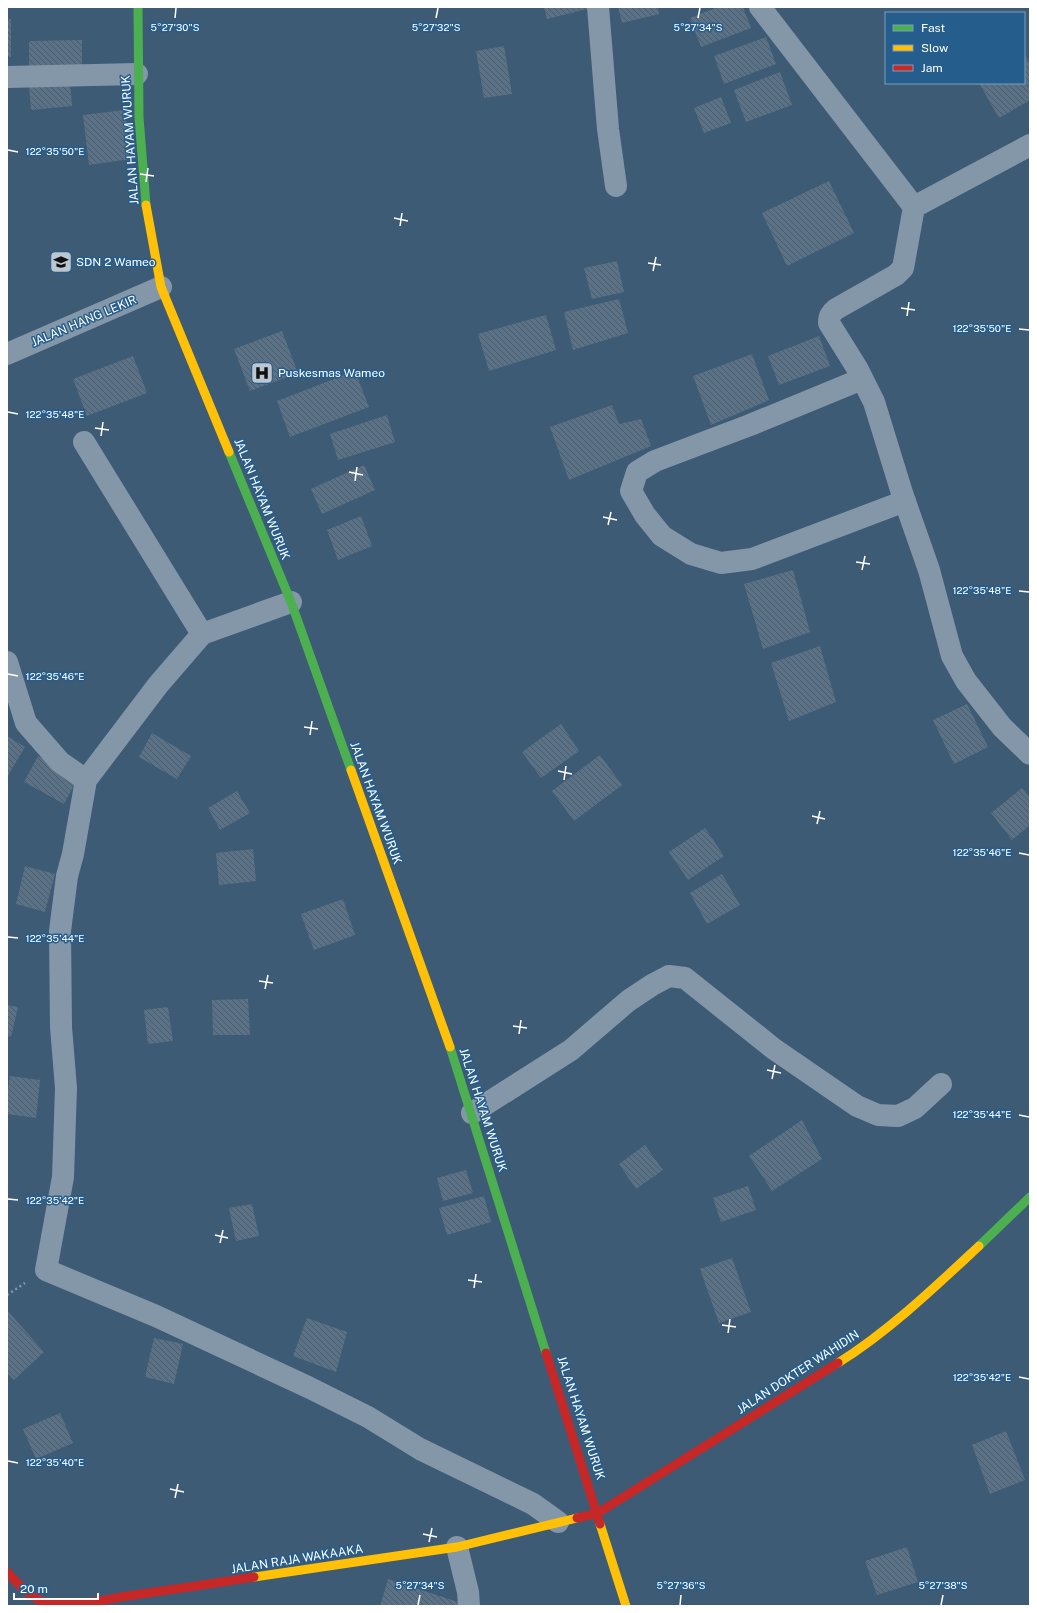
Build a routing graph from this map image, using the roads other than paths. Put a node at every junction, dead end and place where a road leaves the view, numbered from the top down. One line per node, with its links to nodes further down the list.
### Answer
1 (138, 7): 4 (street, JALAN HAYAM WURUK)
2 (598, 7): 7 (street)
3 (760, 7): 8 (street)
4 (138, 74): 5 (street); 9 (street, JALAN HAYAM WURUK)
5 (7, 77)
6 (1030, 145): 8 (street)
7 (616, 186)
8 (914, 207): 11 (street)
9 (161, 287): 10 (street, JALAN HANG LEKIR); 14 (street, JALAN HAYAM WURUK)
10 (7, 354)
11 (862, 379): 13 (street); 13 (street)
12 (84, 442): 15 (street)
13 (905, 501): 17 (street)
14 (291, 602): 15 (street); 20 (street, JALAN HAYAM WURUK)
15 (202, 634): 18 (street)
16 (7, 662): 18 (street)
17 (1030, 754)
18 (86, 780): 23 (street)
19 (941, 1084): 20 (street)
20 (472, 1114): 22 (street, JALAN HAYAM WURUK)
21 (1030, 1197): 22 (street, JALAN DOKTER WAHIDIN)
22 (598, 1513): 23 (street, JALAN RAJA WAKAAKA); 28 (street, JALAN HAYAM WURUK)
23 (558, 1522): 24 (street, JALAN RAJA WAKAAKA)
24 (457, 1547): 26 (street, JALAN RAJA WAKAAKA); 27 (street)
25 (7, 1572): 26 (street, JALAN RAJA WAKAAKA)
26 (100, 1603)
27 (469, 1606)
28 (626, 1606)

